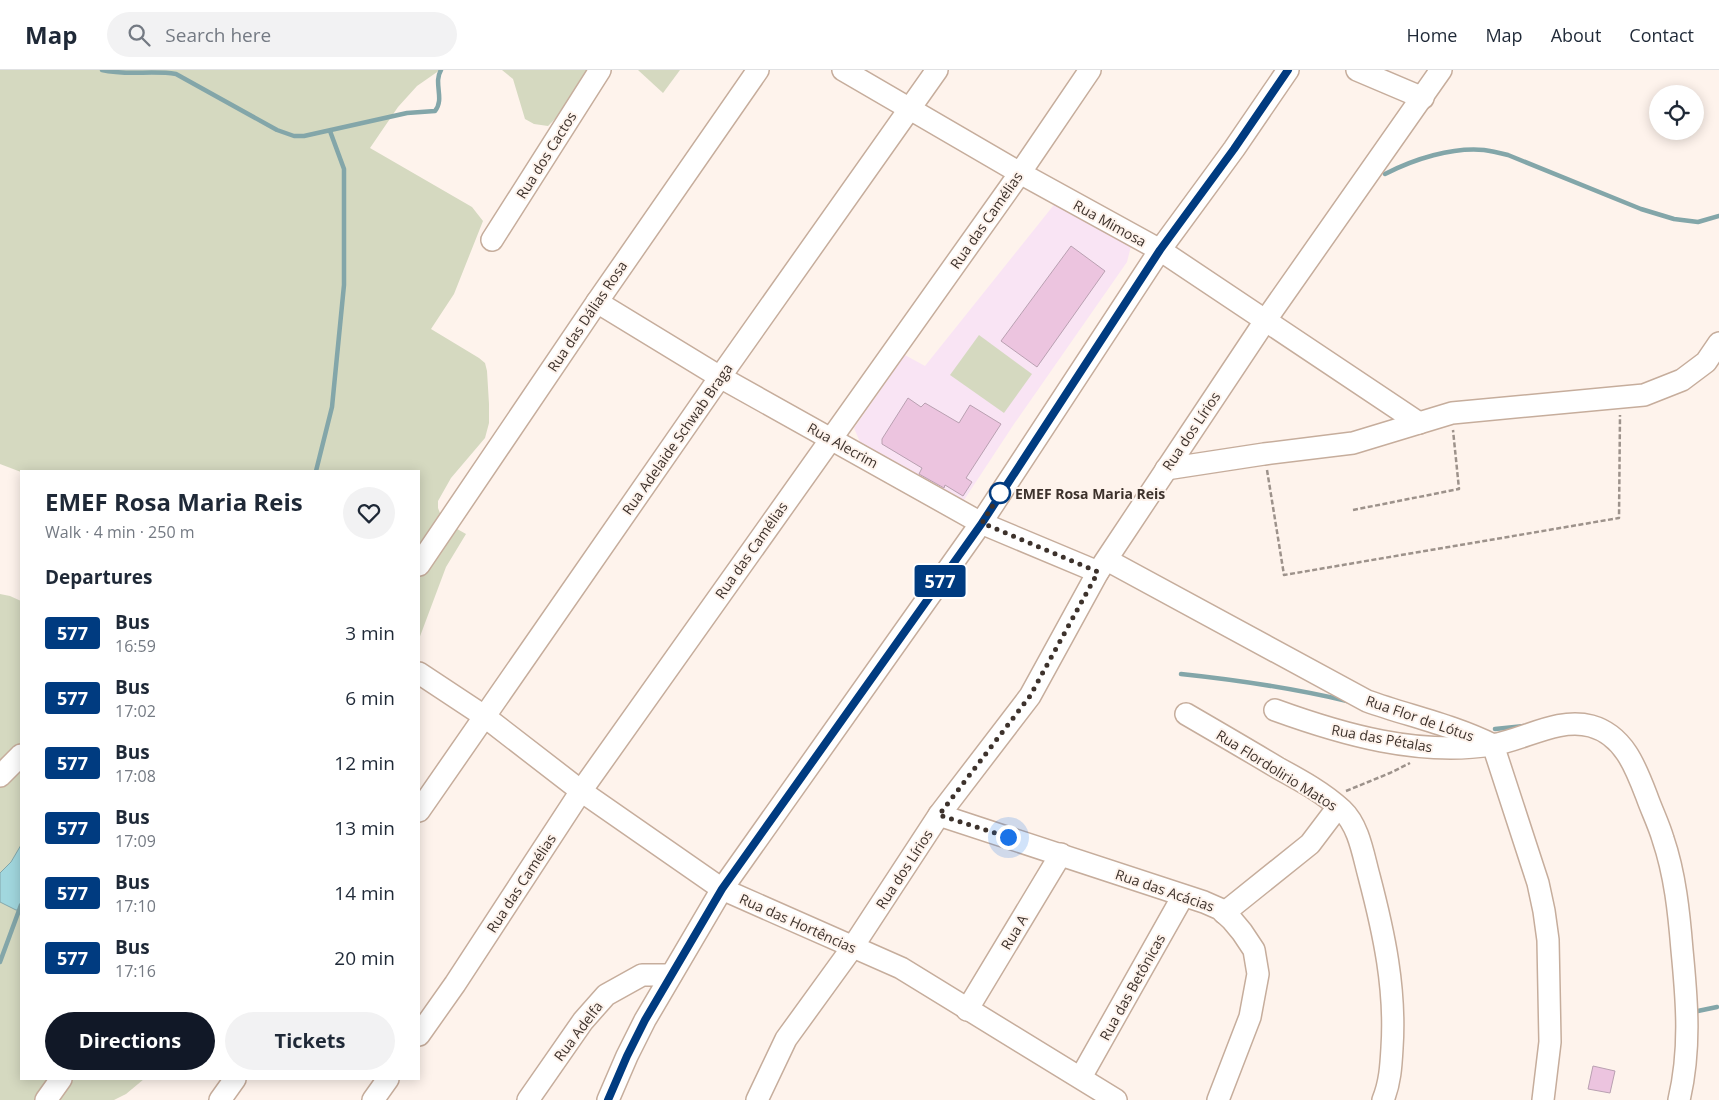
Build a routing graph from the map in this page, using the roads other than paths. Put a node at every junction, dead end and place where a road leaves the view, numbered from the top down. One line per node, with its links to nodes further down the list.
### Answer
1 (600, 70): 12 (street, Rua dos Cactos)
2 (758, 70): 14 (street, Rua das Dálias Rosa)
3 (843, 70): 10 (street, Rua Mimosa)
4 (937, 70): 10 (street, Rua Adelaide Schwab Braga)
5 (1090, 70): 11 (street, Rua das Camélias)
6 (1288, 70): 13 (street)
7 (1357, 70): 9 (street)
8 (1442, 70): 9 (street, Rua dos Lírios)
9 (1423, 98): 15 (street, Rua dos Lírios)
10 (910, 108): 11 (street, Rua Mimosa); 17 (street, Rua Adelaide Schwab Braga)
11 (1020, 173): 13 (street, Rua Mimosa); 19 (street, Rua das Camélias)
12 (492, 240)
13 (1160, 250): 15 (street, Rua Mimosa); 21 (street)
14 (597, 302): 17 (street, Rua Alecrim); 22 (street, Rua das Dálias Rosa)
15 (1265, 321): 18 (street, Rua Mimosa); 20 (street, Rua dos Lírios)
16 (1719, 344): 18 (street)
17 (720, 378): 19 (street, Rua Alecrim); 27 (street, Rua Adelaide Schwab Braga)
18 (1419, 423): 20 (street)
19 (831, 438): 21 (street, Rua Alecrim); 31 (street, Rua das Camélias)
20 (1166, 469): 23 (street, Rua dos Lírios)
21 (982, 523): 23 (street, Rua Alecrim); 36 (street)
22 (420, 563)
23 (1102, 566): 28 (street, Rua Flor de Lótus); 34 (street, Rua dos Lírios)
24 (420, 674): 27 (street, Rua das Hortências)
25 (1275, 710): 28 (street, Rua das Pétalas)
26 (1186, 714): 32 (street, Rua Flordolirio Matos)
27 (484, 716): 31 (street, Rua das Hortências); 33 (street, Rua Adelaide Schwab Braga)
28 (1493, 745): 56 (street); 57 (street, Rua das Pétalas)
29 (20, 756): 30 (street)
30 (0, 776)
31 (581, 791): 36 (street, Rua das Hortências); 42 (street, Rua das Camélias)
32 (1334, 803): 38 (street); 55 (street, Rua Flordolirio Matos)
33 (420, 809)
34 (939, 815): 35 (street, Rua das Acácias); 39 (street, Rua dos Lírios)
35 (1061, 854): 37 (street, Rua das Acácias); 41 (street, Rua A)
36 (722, 889): 39 (street, Rua das Hortências); 40 (street)
37 (1183, 896): 38 (street, Rua das Acácias); 43 (street, Rua das Betônicas)
38 (1224, 913): 54 (street, Rua das Acácias)
39 (852, 948): 41 (street, Rua das Hortências); 52 (street, Rua dos Lírios)
40 (671, 975): 50 (street, Rua Adelfa); 51 (street)
41 (967, 1010): 43 (street, Rua das Hortências)
42 (420, 1034)
43 (1081, 1077): 53 (street, Rua das Hortências)
44 (60, 1080): 47 (street)
45 (233, 1080): 48 (street)
46 (387, 1080): 49 (street)
47 (46, 1100)
48 (220, 1100)
49 (372, 1100)
50 (528, 1100)
51 (608, 1100)
52 (757, 1100)
53 (1116, 1100)
54 (1218, 1100)
55 (1383, 1100)
56 (1542, 1100)
57 (1679, 1100)

